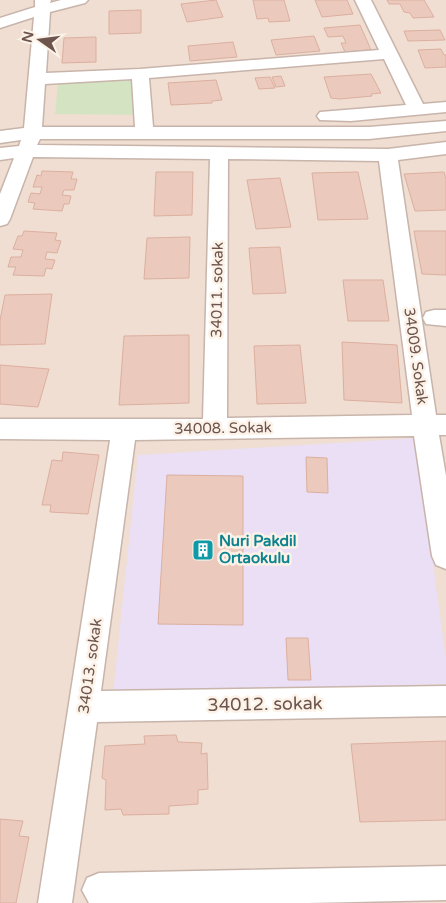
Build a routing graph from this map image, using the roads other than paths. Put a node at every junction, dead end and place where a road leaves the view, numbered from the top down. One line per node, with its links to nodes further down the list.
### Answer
1 (80, 0): 3 (street)
2 (363, 0): 5 (street)
3 (43, 4): 4 (street); 7 (street)
4 (0, 23)
5 (391, 54): 6 (street); 9 (street)
6 (140, 74): 7 (street); 12 (street)
7 (37, 79): 14 (street)
8 (446, 107): 9 (street)
9 (417, 110): 11 (street)
10 (162, 116): 12 (street)
11 (312, 116)
12 (143, 124): 13 (street); 14 (street)
13 (446, 126)
14 (33, 133): 15 (street); 18 (street)
15 (0, 137)
16 (446, 148): 20 (street)
17 (219, 152): 18 (street); 20 (street); 23 (street, 34011. sokak)
18 (26, 153): 19 (street); 21 (street)
19 (0, 154)
20 (388, 155): 22 (street, 34009. Sokak)
21 (0, 219)
22 (436, 425): 23 (street, 34008. Sokak); 26 (street, 34009. Sokak)
23 (215, 428): 25 (street, 34008. Sokak)
24 (0, 429): 25 (street, 34008. Sokak)
25 (124, 430): 28 (street, 34013. sokak)
26 (446, 556)
27 (446, 701): 28 (street, 34012. sokak)
28 (85, 707): 31 (street, 34013. sokak)
29 (446, 883): 30 (street)
30 (99, 890)
31 (55, 903)

